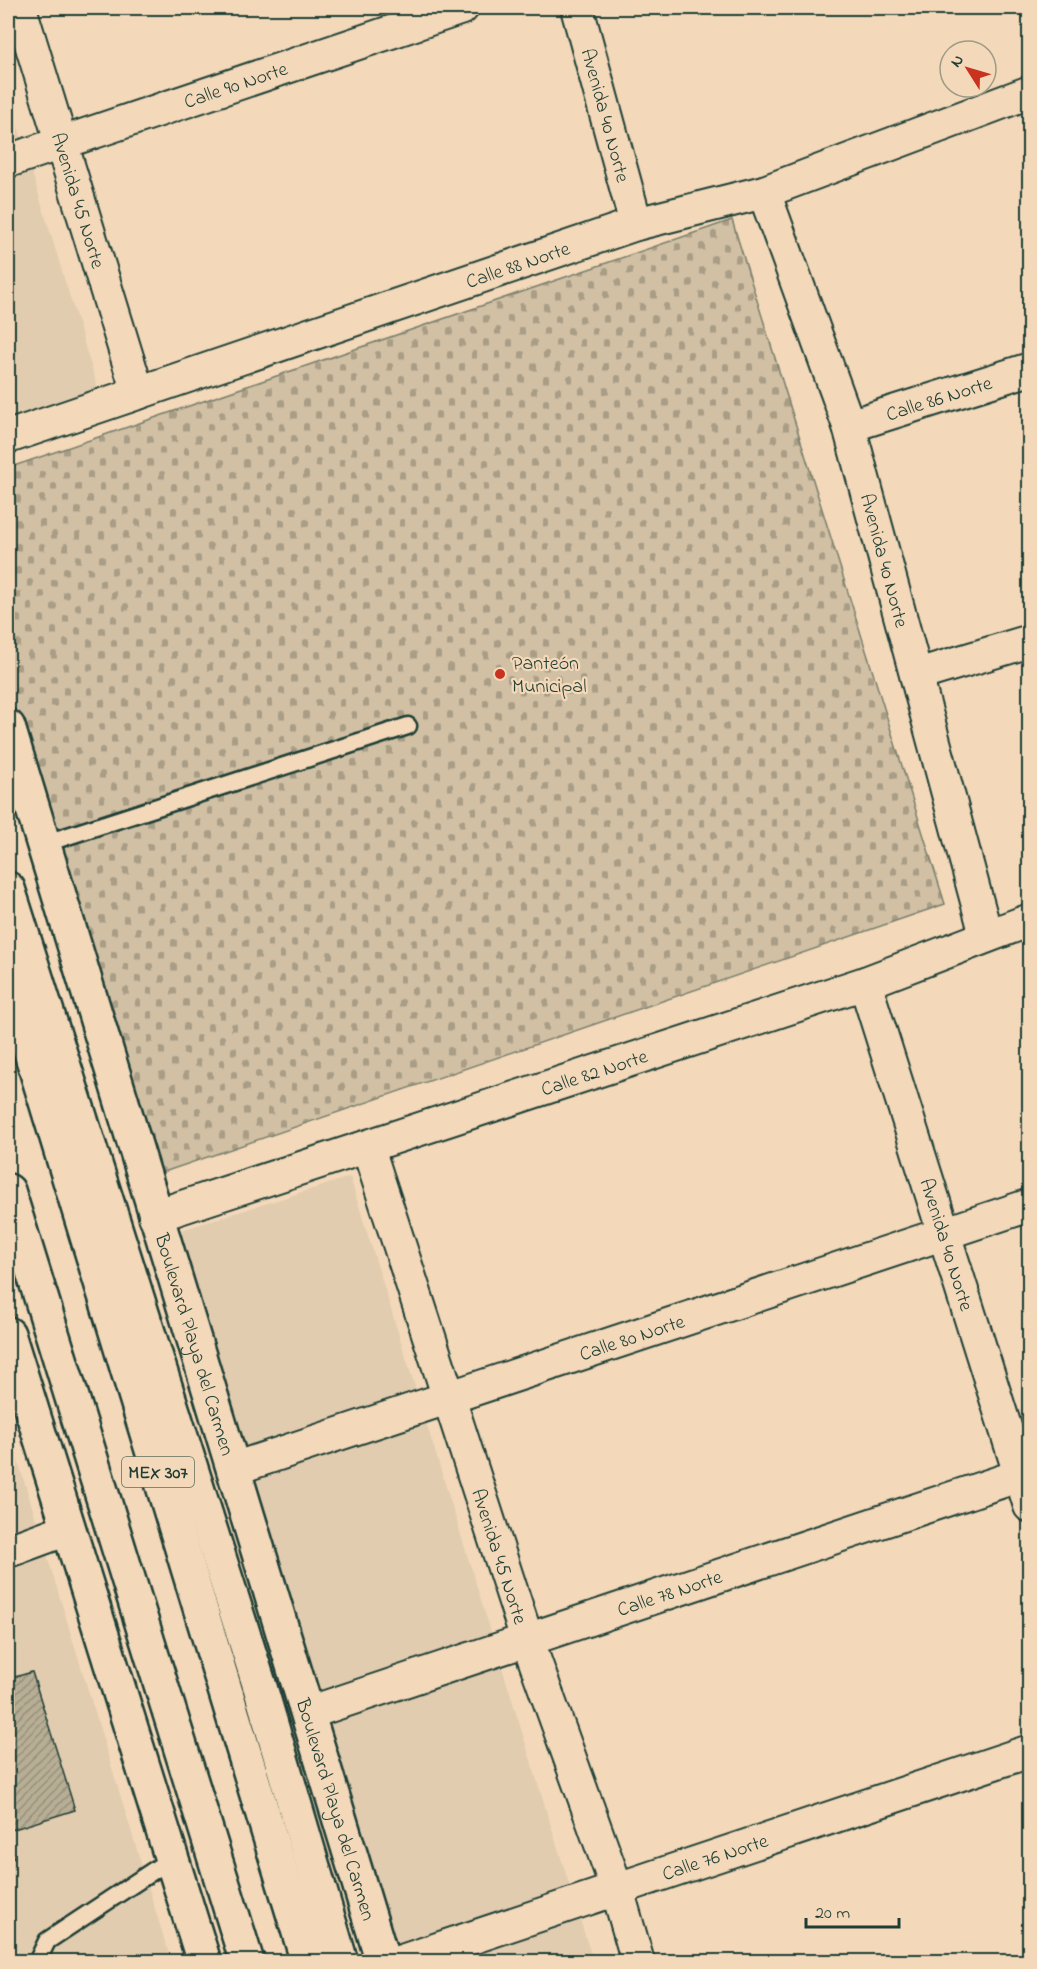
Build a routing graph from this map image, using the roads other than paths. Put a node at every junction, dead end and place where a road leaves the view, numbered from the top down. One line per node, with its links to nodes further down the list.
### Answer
1 (20, 8): 5 (street, Avenida 45 Norte)
2 (462, 8): 5 (street, Calle 90 Norte)
3 (577, 8): 8 (street, Avenida 40 Norte)
4 (1029, 92): 7 (street, Calle 88 Norte)
5 (63, 142): 6 (street, Calle 90 Norte); 10 (street, Avenida 45 Norte)
6 (8, 160)
7 (764, 192): 8 (street, Calle 88 Norte); 11 (street, Avenida 40 Norte)
8 (636, 224): 10 (street, Calle 88 Norte)
9 (1029, 369): 11 (street, Calle 86 Norte)
10 (138, 393): 12 (street, Calle 88 Norte)
11 (849, 426): 14 (street, Avenida 40 Norte)
12 (8, 437)
13 (1029, 641): 14 (street)
14 (917, 675): 20 (street, Avenida 40 Norte)
15 (408, 726): 17 (lane)
16 (8, 727): 17 (main road, Boulevard Playa del Carmen)
17 (43, 844): 26 (main road, Boulevard Playa del Carmen)
18 (8, 890): 44 (main road)
19 (1029, 920): 20 (street, Calle 82 Norte)
20 (986, 935): 22 (street, Calle 82 Norte)
21 (8, 980): 43 (main road, MEX 307)
22 (865, 982): 23 (street, Calle 82 Norte); 27 (street, Avenida 40 Norte)
23 (368, 1148): 26 (street, Calle 82 Norte); 29 (street, Avenida 45 Norte)
24 (8, 1191): 42 (main road, MEX 307)
25 (1029, 1205): 27 (street, Calle 80 Norte)
26 (155, 1216): 30 (main road, Boulevard Playa del Carmen)
27 (944, 1235): 29 (street, Calle 80 Norte); 31 (street, Avenida 40 Norte)
28 (8, 1334): 33 (main road)
29 (450, 1395): 30 (street, Calle 80 Norte); 35 (street, Avenida 45 Norte)
30 (233, 1470): 36 (main road, Boulevard Playa del Carmen)
31 (1024, 1474): 32 (street, Avenida 40 Norte); 35 (street, Calle 78 Norte)
32 (1029, 1506)
33 (68, 1529): 34 (street); 38 (main road)
34 (8, 1551)
35 (527, 1639): 36 (street, Calle 78 Norte); 39 (street, Avenida 45 Norte)
36 (308, 1713): 45 (main road, Boulevard Playa del Carmen)
37 (1029, 1751): 39 (street, Calle 76 Norte)
38 (171, 1859): 40 (lane); 41 (main road)
39 (617, 1888): 46 (street, Calle 76 Norte); 47 (street, Avenida 45 Norte)
40 (37, 1962)
41 (204, 1962)
42 (247, 1962)
43 (308, 1962)
44 (341, 1962)
45 (383, 1962)
46 (399, 1962)
47 (638, 1962)

